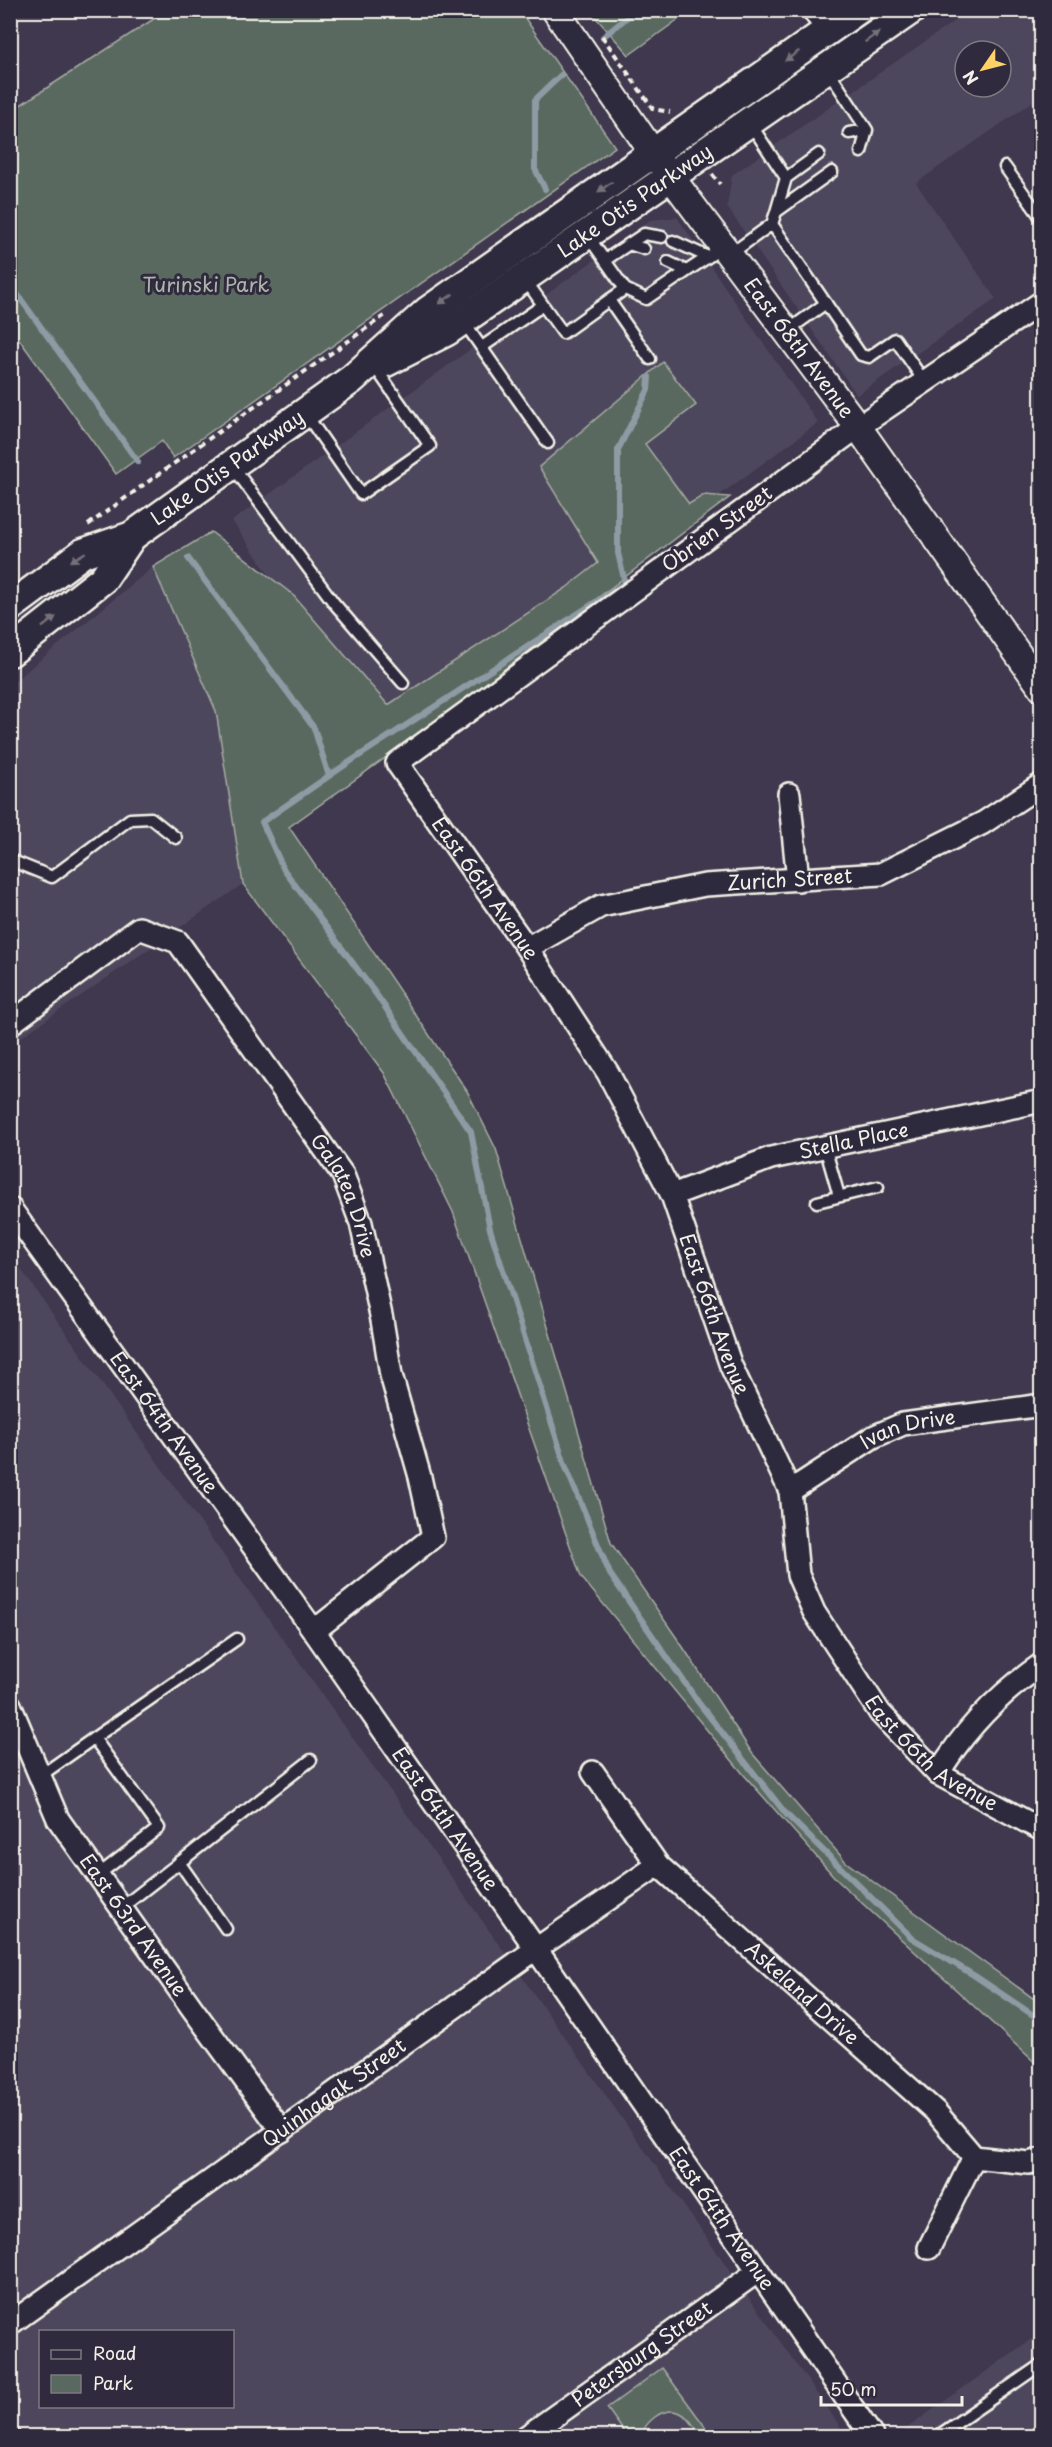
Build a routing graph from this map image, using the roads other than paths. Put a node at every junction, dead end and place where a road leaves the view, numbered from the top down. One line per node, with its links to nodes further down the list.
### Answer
1 (555, 10): 10 (street, East 68th Avenue)
2 (857, 10): 4 (main road, Lake Otis Parkway)
3 (911, 10): 5 (main road, Lake Otis Parkway, one-way to 3)
4 (820, 21): 10 (main road, Lake Otis Parkway, one-way to 10)
5 (827, 69): 6 (main road, Lake Otis Parkway); 7 (lane)
6 (750, 123): 14 (main road, Lake Otis Parkway); 15 (lane)
7 (867, 130): 8 (lane); 9 (lane)
8 (849, 133)
9 (861, 152)
10 (653, 153): 14 (street, East 68th Avenue); 38 (main road, Lake Otis Parkway, one-way to 38)
11 (819, 154): 15 (lane)
12 (1005, 167): 17 (lane)
13 (832, 172): 16 (lane)
14 (671, 177): 19 (main road, Lake Otis Parkway); 24 (street, East 68th Avenue)
15 (786, 178): 16 (lane)
16 (776, 212): 18 (lane)
17 (1041, 219)
18 (772, 224): 24 (lane); 32 (lane)
19 (587, 234): 25 (lane); 28 (main road, Lake Otis Parkway)
20 (662, 237): 22 (lane)
21 (673, 241): 24 (lane)
22 (629, 244): 23 (lane); 25 (lane)
23 (644, 249)
24 (720, 253): 27 (lane); 35 (street, East 68th Avenue)
25 (605, 260): 29 (lane)
26 (668, 262): 27 (lane)
27 (687, 271): 29 (lane)
28 (524, 278): 33 (lane); 34 (main road, Lake Otis Parkway)
29 (625, 289): 30 (lane)
30 (609, 300): 33 (lane); 37 (lane)
31 (1041, 302): 39 (street, Obrien Street)
32 (826, 303): 35 (lane); 39 (lane)
33 (543, 305): 36 (lane)
34 (463, 320): 36 (lane); 38 (main road, Lake Otis Parkway)
35 (786, 331): 41 (street, East 68th Avenue)
36 (482, 348): 42 (lane)
37 (651, 359)
38 (364, 373): 40 (main road, Lake Otis Parkway); 40 (lane)
39 (924, 381): 41 (street, Obrien Street)
40 (304, 412): 43 (main road, Lake Otis Parkway)
41 (858, 427): 50 (street, East 68th Avenue); 51 (street, Obrien Street)
42 (548, 442)
43 (231, 464): 44 (main road, Lake Otis Parkway); 49 (lane)
44 (132, 536): 45 (main road, Lake Otis Parkway, one-way to 45); 48 (main road, Lake Otis Parkway, one-way to 44)
45 (39, 584): 46 (main road, Lake Otis Parkway); 47 (main road)
46 (10, 607)
47 (10, 621)
48 (10, 652)
49 (403, 683)
50 (1041, 688)
51 (397, 763): 57 (street, East 66th Avenue)
52 (1041, 784): 56 (street, Zurich Street)
53 (789, 794): 56 (street)
54 (176, 838): 55 (lane)
55 (10, 860)
56 (798, 880): 57 (street, Zurich Street)
57 (527, 948): 62 (street, East 66th Avenue)
58 (10, 1024): 68 (street, Galatea Drive)
59 (1041, 1101): 60 (street, Stella Place)
60 (825, 1147): 62 (street, Stella Place); 63 (lane)
61 (878, 1187): 63 (lane)
62 (672, 1195): 67 (street, East 66th Avenue)
63 (839, 1196): 64 (lane)
64 (817, 1202)
65 (10, 1208): 68 (street, East 64th Avenue)
66 (1041, 1405): 67 (street, Ivan Drive)
67 (790, 1491): 75 (street, East 66th Avenue)
68 (314, 1631): 83 (street, East 64th Avenue)
69 (237, 1639): 72 (lane)
70 (1041, 1664): 75 (street)
71 (10, 1705): 76 (street, East 63rd Avenue)
72 (94, 1738): 76 (lane); 80 (lane)
73 (311, 1760): 78 (lane)
74 (593, 1772): 79 (street, Askeland Drive)
75 (938, 1774): 77 (street, East 66th Avenue)
76 (40, 1776): 80 (street, East 63rd Avenue)
77 (1041, 1830)
78 (179, 1862): 81 (lane); 82 (lane)
79 (658, 1865): 83 (street, Quinhagak Street); 85 (street, Askeland Drive)
80 (98, 1875): 81 (street, East 63rd Avenue)
81 (121, 1908): 84 (street, East 63rd Avenue)
82 (226, 1929)
83 (537, 1949): 84 (street, Quinhagak Street); 88 (street, East 64th Avenue)
84 (282, 2131): 89 (street, Quinhagak Street)
85 (974, 2157): 86 (street); 87 (street)
86 (1041, 2159)
87 (929, 2248)
88 (757, 2272): 93 (street, Petersburg Street); 94 (street, East 64th Avenue)
89 (10, 2324)
90 (1041, 2364): 95 (lane)
91 (10, 2430): 92 (lane)
92 (15, 2436)
93 (527, 2436)
94 (872, 2436)
95 (938, 2436)

